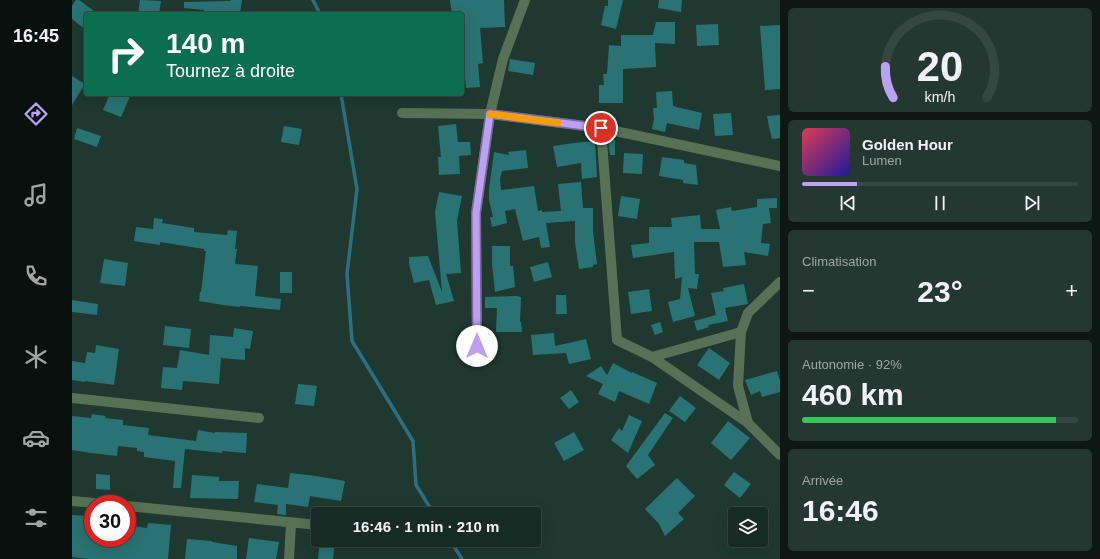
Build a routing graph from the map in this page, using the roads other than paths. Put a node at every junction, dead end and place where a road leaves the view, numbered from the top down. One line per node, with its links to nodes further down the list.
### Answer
1 (525, 0): 3 (street)
2 (402, 113): 3 (street)
3 (490, 114): 4 (street); 8 (street)
4 (601, 128): 5 (street); 9 (street)
5 (780, 166)
6 (780, 282): 7 (street)
7 (741, 332): 9 (street); 12 (street)
8 (477, 346)
9 (652, 357): 12 (street)
10 (72, 398): 11 (street)
11 (259, 418)
12 (748, 422): 13 (street)
13 (780, 455)
14 (72, 500): 15 (street)
15 (84, 501)
16 (136, 507): 17 (street)
17 (291, 523): 18 (street); 19 (street)
18 (311, 524)
19 (289, 559)

